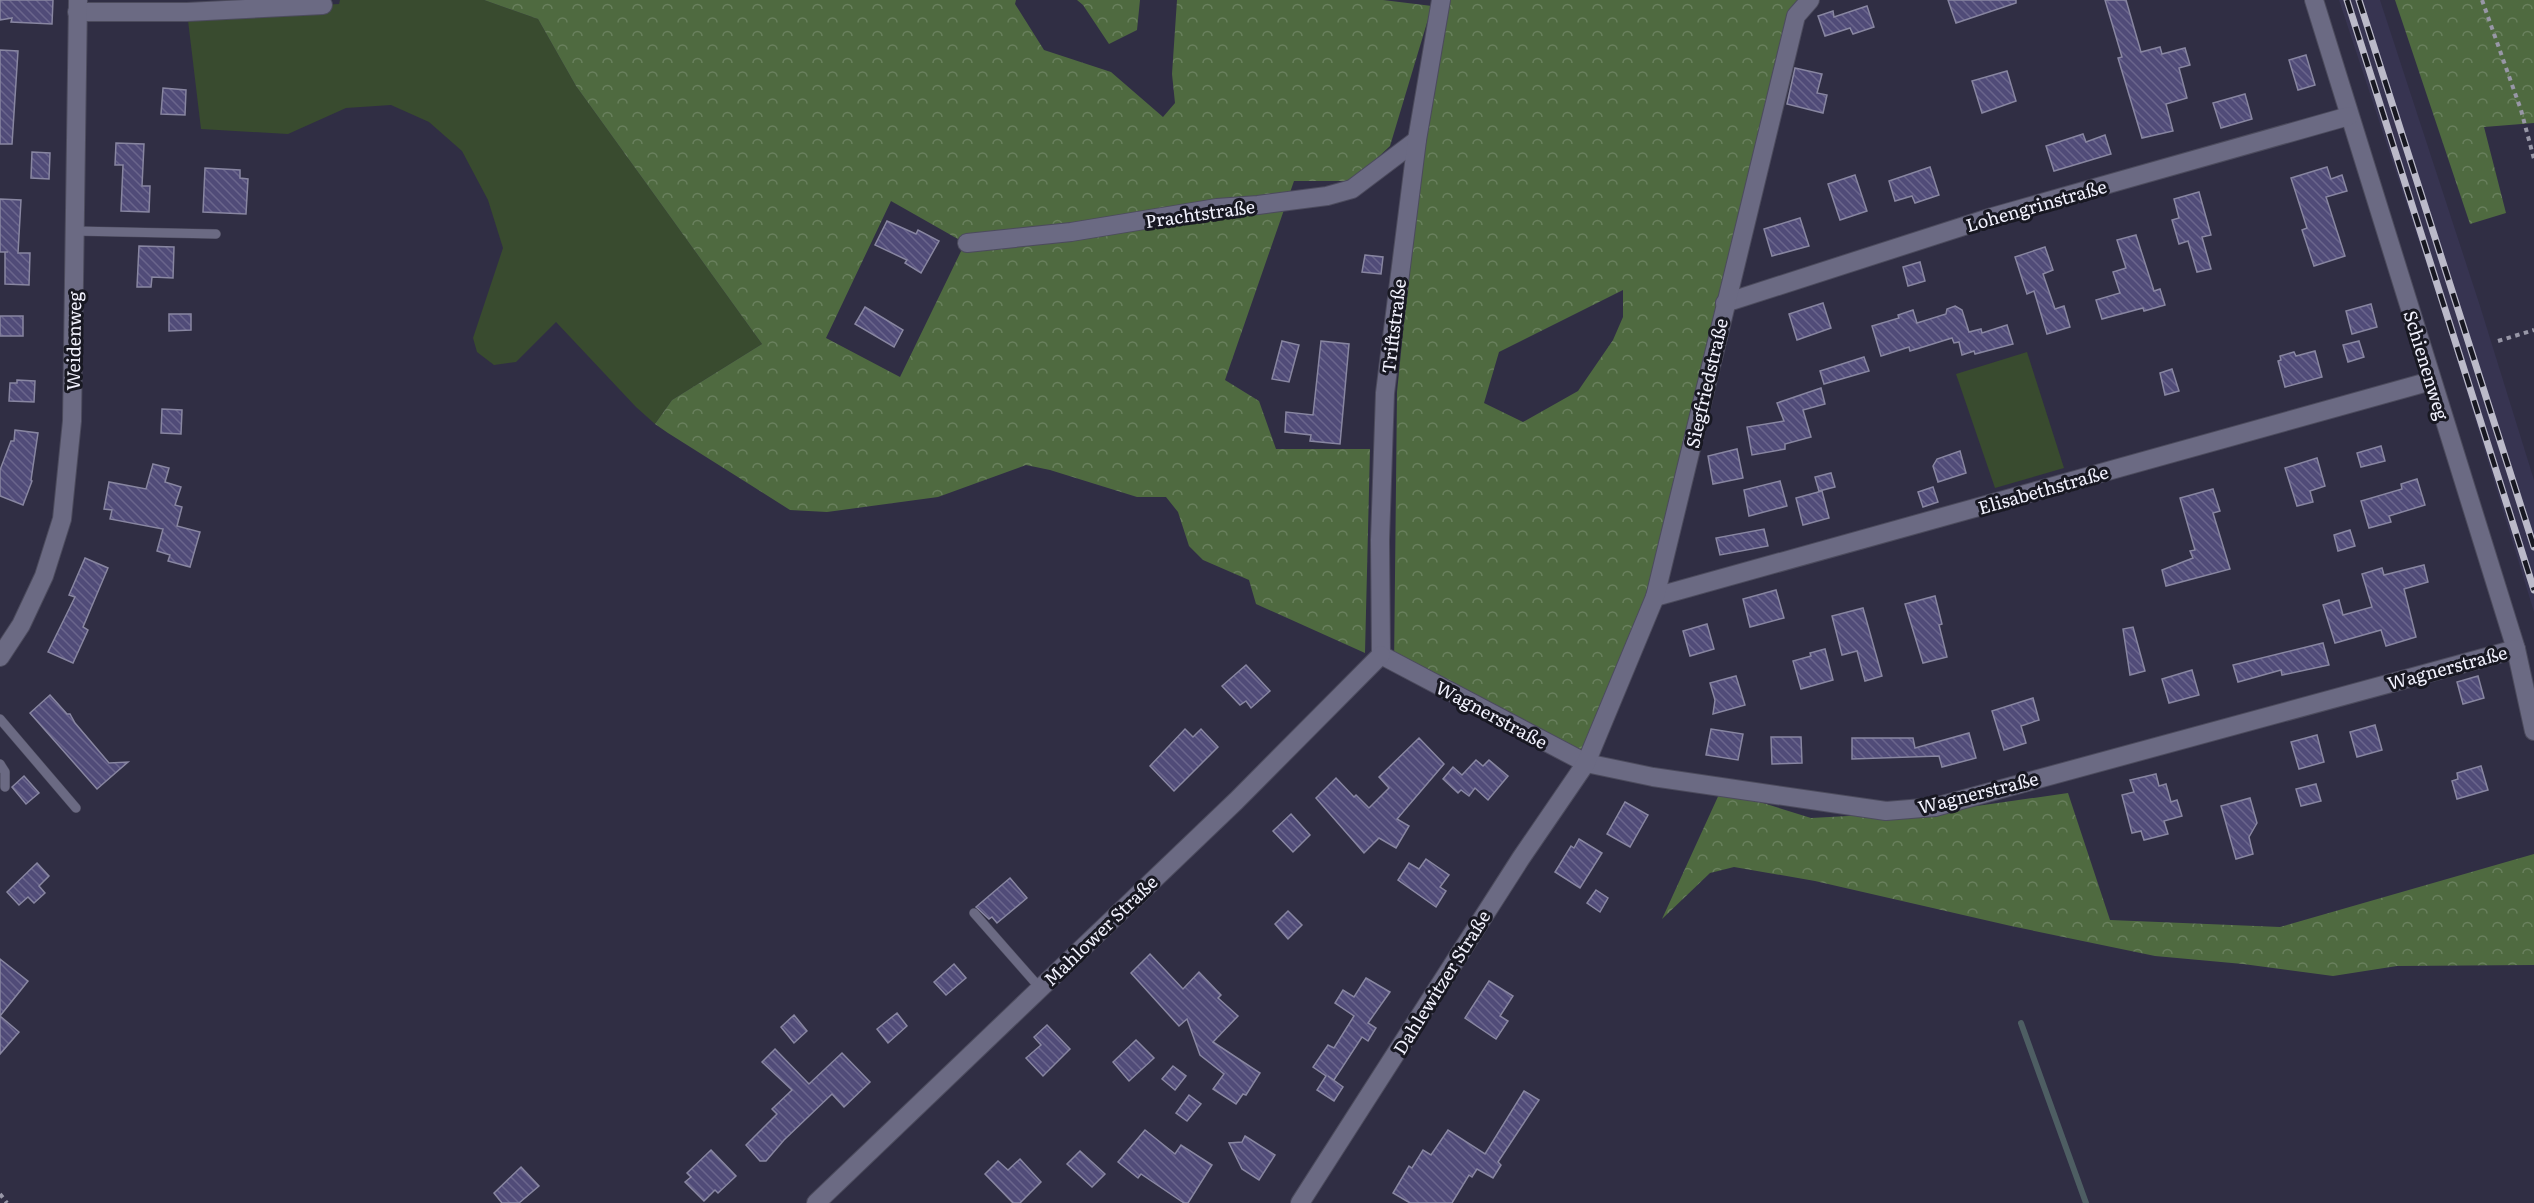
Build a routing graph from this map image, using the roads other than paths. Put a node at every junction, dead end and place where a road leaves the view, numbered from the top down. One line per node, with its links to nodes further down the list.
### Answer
1 (1441, 0): 7 (street, Triftstraße)
2 (1810, 0): 11 (street, Siegfriedstraße)
3 (2314, 0): 6 (street, Schienenweg)
4 (323, 5): 5 (street, Weidenweg)
5 (78, 6): 8 (street, Weidenweg)
6 (2349, 116): 11 (street, Lohengrinstraße); 12 (street, Schienenweg)
7 (1417, 140): 10 (street, Prachtstraße); 15 (street, Triftstraße)
8 (75, 231): 9 (lane); 16 (street, Weidenweg)
9 (216, 234)
10 (967, 243)
11 (1725, 303): 13 (street, Siegfriedstraße)
12 (2432, 381): 13 (street, Elisabethstraße); 14 (street, Schienenweg)
13 (1656, 597): 19 (street, Siegfriedstraße)
14 (2516, 649): 18 (street, Schienenweg); 19 (street, Wagnerstraße)
15 (1382, 655): 19 (street, Wagnerstraße); 24 (street, Mahlower Straße)
16 (0, 657)
17 (0, 718): 22 (lane)
18 (2534, 731)
19 (1586, 763): 26 (street, Dahlewitzer Straße)
20 (0, 764): 21 (lane)
21 (5, 787)
22 (76, 807)
23 (974, 913): 24 (lane)
24 (1040, 988): 25 (street, Mahlower Straße)
25 (816, 1203)
26 (1300, 1203)

